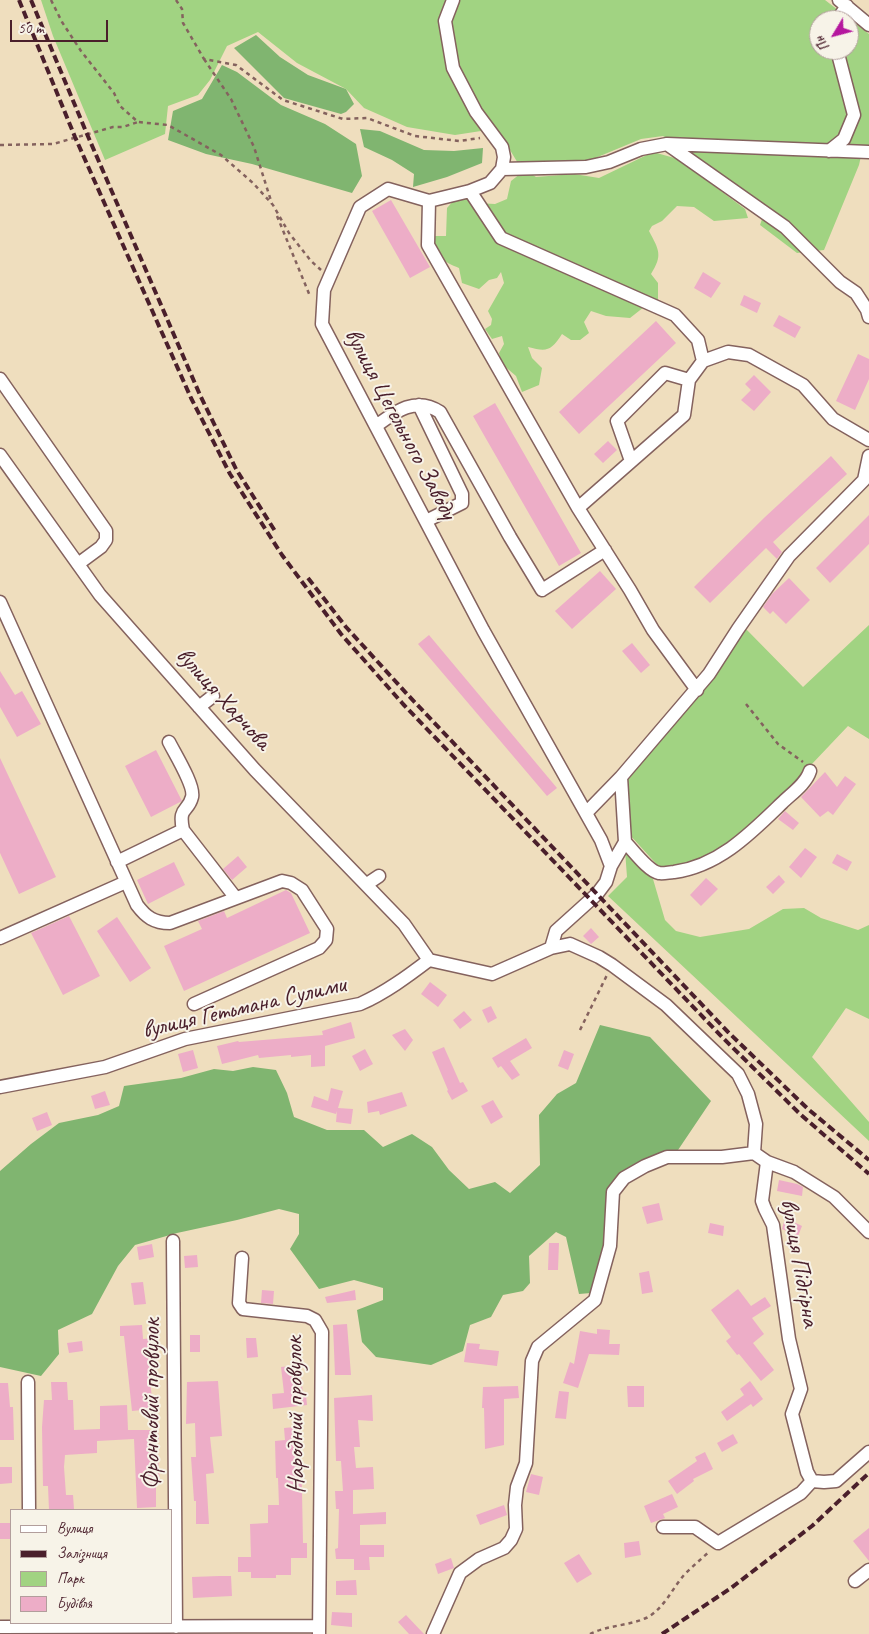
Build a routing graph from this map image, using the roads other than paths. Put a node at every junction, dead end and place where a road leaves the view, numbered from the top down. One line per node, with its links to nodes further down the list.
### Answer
1 (453, 0): 8 (street)
2 (843, 3): 3 (street)
3 (869, 25)
4 (840, 60): 6 (street)
5 (667, 144): 6 (street); 8 (street); 11 (street)
6 (829, 151): 7 (street)
7 (869, 152)
8 (502, 168): 9 (street)
9 (470, 191): 10 (street); 12 (street)
10 (429, 202): 16 (street, вулиця Цегельного Заводу); 21 (street)
11 (869, 317)
12 (703, 361): 14 (street); 17 (street)
13 (0, 379): 24 (street)
14 (689, 380): 20 (street); 20 (street)
15 (419, 405): 16 (street); 22 (street); 23 (street)
16 (376, 426): 22 (street, вулиця Цегельного Заводу)
17 (869, 440)
18 (0, 455): 24 (street, вулиця Харчова)
19 (869, 456): 26 (street)
20 (631, 461): 21 (street)
21 (578, 508): 23 (street)
22 (426, 521): 32 (street, вулиця Цегельного Заводу)
23 (605, 550): 26 (street)
24 (78, 564): 28 (street, вулиця Харчова)
25 (0, 602): 35 (street)
26 (697, 690): 31 (street)
27 (213, 696): 28 (street)
28 (199, 707): 39 (street, вулиця Харчова)
29 (169, 742): 33 (street)
30 (810, 772): 34 (street)
31 (621, 777): 32 (street); 34 (street)
32 (586, 813): 36 (street, вулиця Цегельного Заводу)
33 (183, 830): 35 (street); 40 (street)
34 (625, 842): 36 (street)
35 (117, 862): 38 (street)
36 (611, 866): 42 (street)
37 (379, 876): 39 (street)
38 (126, 882): 40 (street); 41 (street)
39 (366, 884): 43 (street, вулиця Харчова)
40 (235, 898): 44 (street)
41 (0, 938)
42 (551, 948): 43 (street); 46 (street)
43 (429, 960): 45 (street, вулиця Гетьмана Сулими)
44 (194, 1004)
45 (0, 1087)
46 (754, 1153): 47 (street); 62 (street)
47 (767, 1162): 48 (street); 53 (street, вулиця Підгірна)
48 (869, 1232)
49 (173, 1241): 60 (street, Фронтовий провулок)
50 (242, 1258): 61 (street, Народний провулок)
51 (28, 1382): 54 (street)
52 (869, 1452): 53 (street)
53 (812, 1481): 55 (street)
54 (29, 1509)
55 (663, 1527)
56 (869, 1570): 57 (street)
57 (855, 1581)
58 (29, 1625): 59 (street); 60 (street)
59 (0, 1627)
60 (176, 1627): 61 (street)
61 (319, 1630)
62 (433, 1634)

